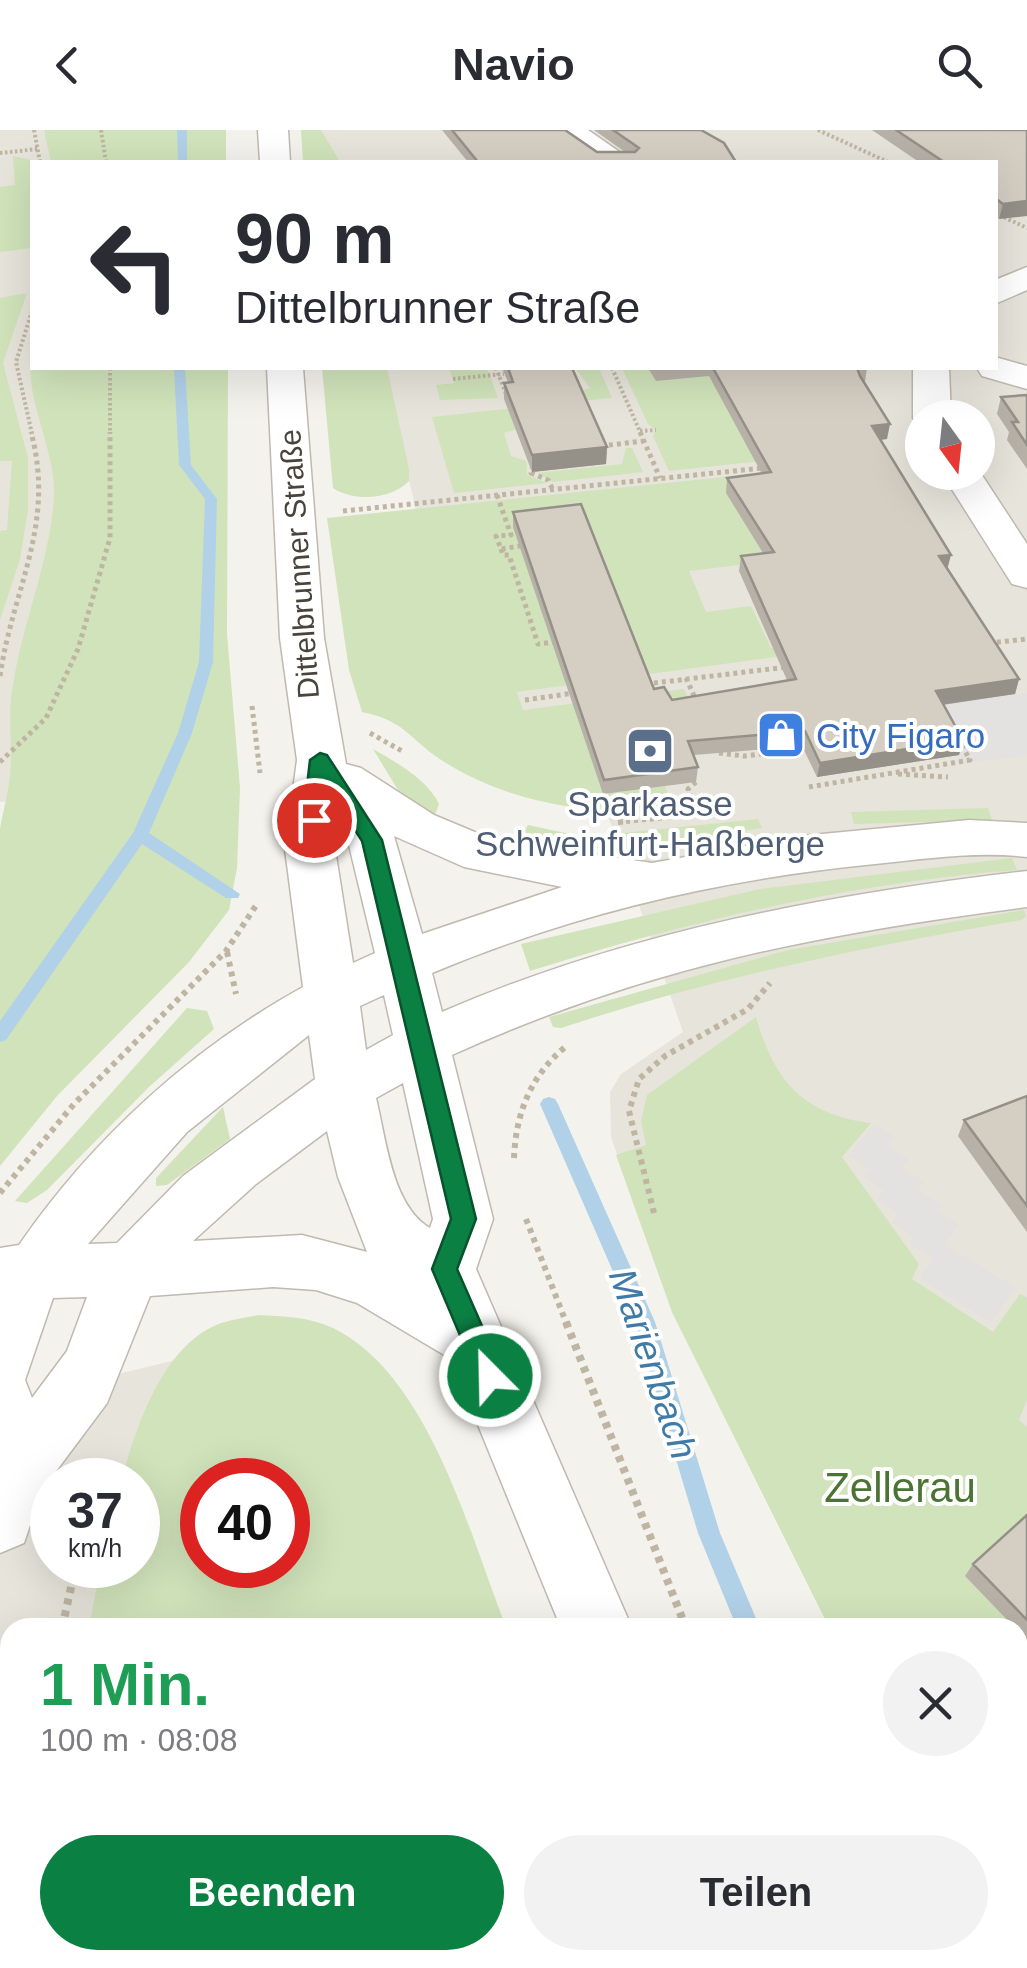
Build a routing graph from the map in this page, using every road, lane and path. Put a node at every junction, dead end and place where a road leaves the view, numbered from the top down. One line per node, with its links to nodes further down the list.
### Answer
1 (34, 130): 6 (path)
2 (101, 130): 9 (path)
3 (273, 130): 10 (street)
4 (567, 130): 11 (street)
5 (818, 130): 12 (path)
6 (38, 149): 7 (path); 8 (path)
7 (0, 153)
8 (40, 160)
9 (106, 160)
10 (275, 160)
11 (616, 160)
12 (884, 160)
13 (998, 214): 14 (path)
14 (1027, 228)
15 (1027, 277): 16 (street)
16 (998, 292)
17 (30, 317): 44 (path)
18 (998, 369): 24 (street)
19 (110, 370): 60 (path)
20 (285, 370): 38 (street, Dittelbrunner Straße)
21 (613, 370): 29 (path)
22 (931, 370): 26 (street)
23 (499, 372): 25 (path); 27 (path)
24 (1027, 378)
25 (453, 379)
26 (932, 400)
27 (509, 404)
28 (656, 430): 29 (path)
29 (640, 431): 31 (path)
30 (598, 434): 31 (path)
31 (644, 441): 34 (path)
32 (529, 455): 35 (path)
33 (772, 467): 34 (path)
34 (660, 478): 35 (path)
35 (553, 490): 37 (path)
36 (972, 490): 41 (street)
37 (498, 495): 38 (path); 40 (path)
38 (292, 516): 59 (street, Dittelbrunner Straße)
39 (520, 546): 40 (path)
40 (501, 549): 43 (path)
41 (1027, 575)
42 (1027, 639): 45 (path)
43 (554, 642)
44 (1, 644): 47 (path)
45 (981, 644)
46 (801, 665): 48 (path)
47 (0, 676)
48 (686, 678): 49 (path); 53 (path)
49 (632, 685)
50 (250, 688): 63 (path)
51 (579, 692): 52 (path)
52 (525, 700)
53 (700, 710)
54 (950, 725): 61 (path)
55 (384, 737): 58 (path)
56 (789, 748): 57 (path)
57 (719, 753)
58 (406, 754)
59 (320, 760): 70 (street); 74 (street, Dittelbrunner Straße); 78 (street, Dittelbrunner Straße)
60 (0, 762)
61 (892, 774): 62 (path); 65 (path)
62 (948, 776)
63 (261, 780)
64 (696, 782): 67 (path)
65 (809, 787)
66 (744, 810): 67 (path)
67 (698, 816): 68 (path)
68 (601, 823)
69 (1027, 840): 70 (street)
70 (663, 878): 74 (street)
71 (1027, 888): 81 (street)
72 (254, 913): 73 (path)
73 (226, 951): 79 (path); 84 (path)
74 (403, 964): 78 (street); 81 (street, Dittelbrunner Straße)
75 (790, 977): 76 (path)
76 (771, 982): 77 (path); 86 (path)
77 (752, 987)
78 (329, 997): 82 (street, Dittelbrunner Straße); 89 (street)
79 (236, 998)
80 (570, 1044): 83 (path)
81 (422, 1045): 82 (street); 87 (street, Dittelbrunner Straße)
82 (344, 1086): 87 (street, Dittelbrunner Straße); 88 (street)
83 (514, 1167)
84 (0, 1193)
85 (520, 1203): 97 (path)
86 (654, 1212)
87 (445, 1269): 90 (street)
88 (132, 1270): 89 (street); 90 (street); 93 (street)
89 (18, 1272): 91 (street)
90 (475, 1340): 96 (street)
91 (0, 1364)
92 (0, 1397): 93 (street)
93 (5, 1501)
94 (71, 1588): 95 (path)
95 (64, 1618)
96 (593, 1618)
97 (682, 1618)

